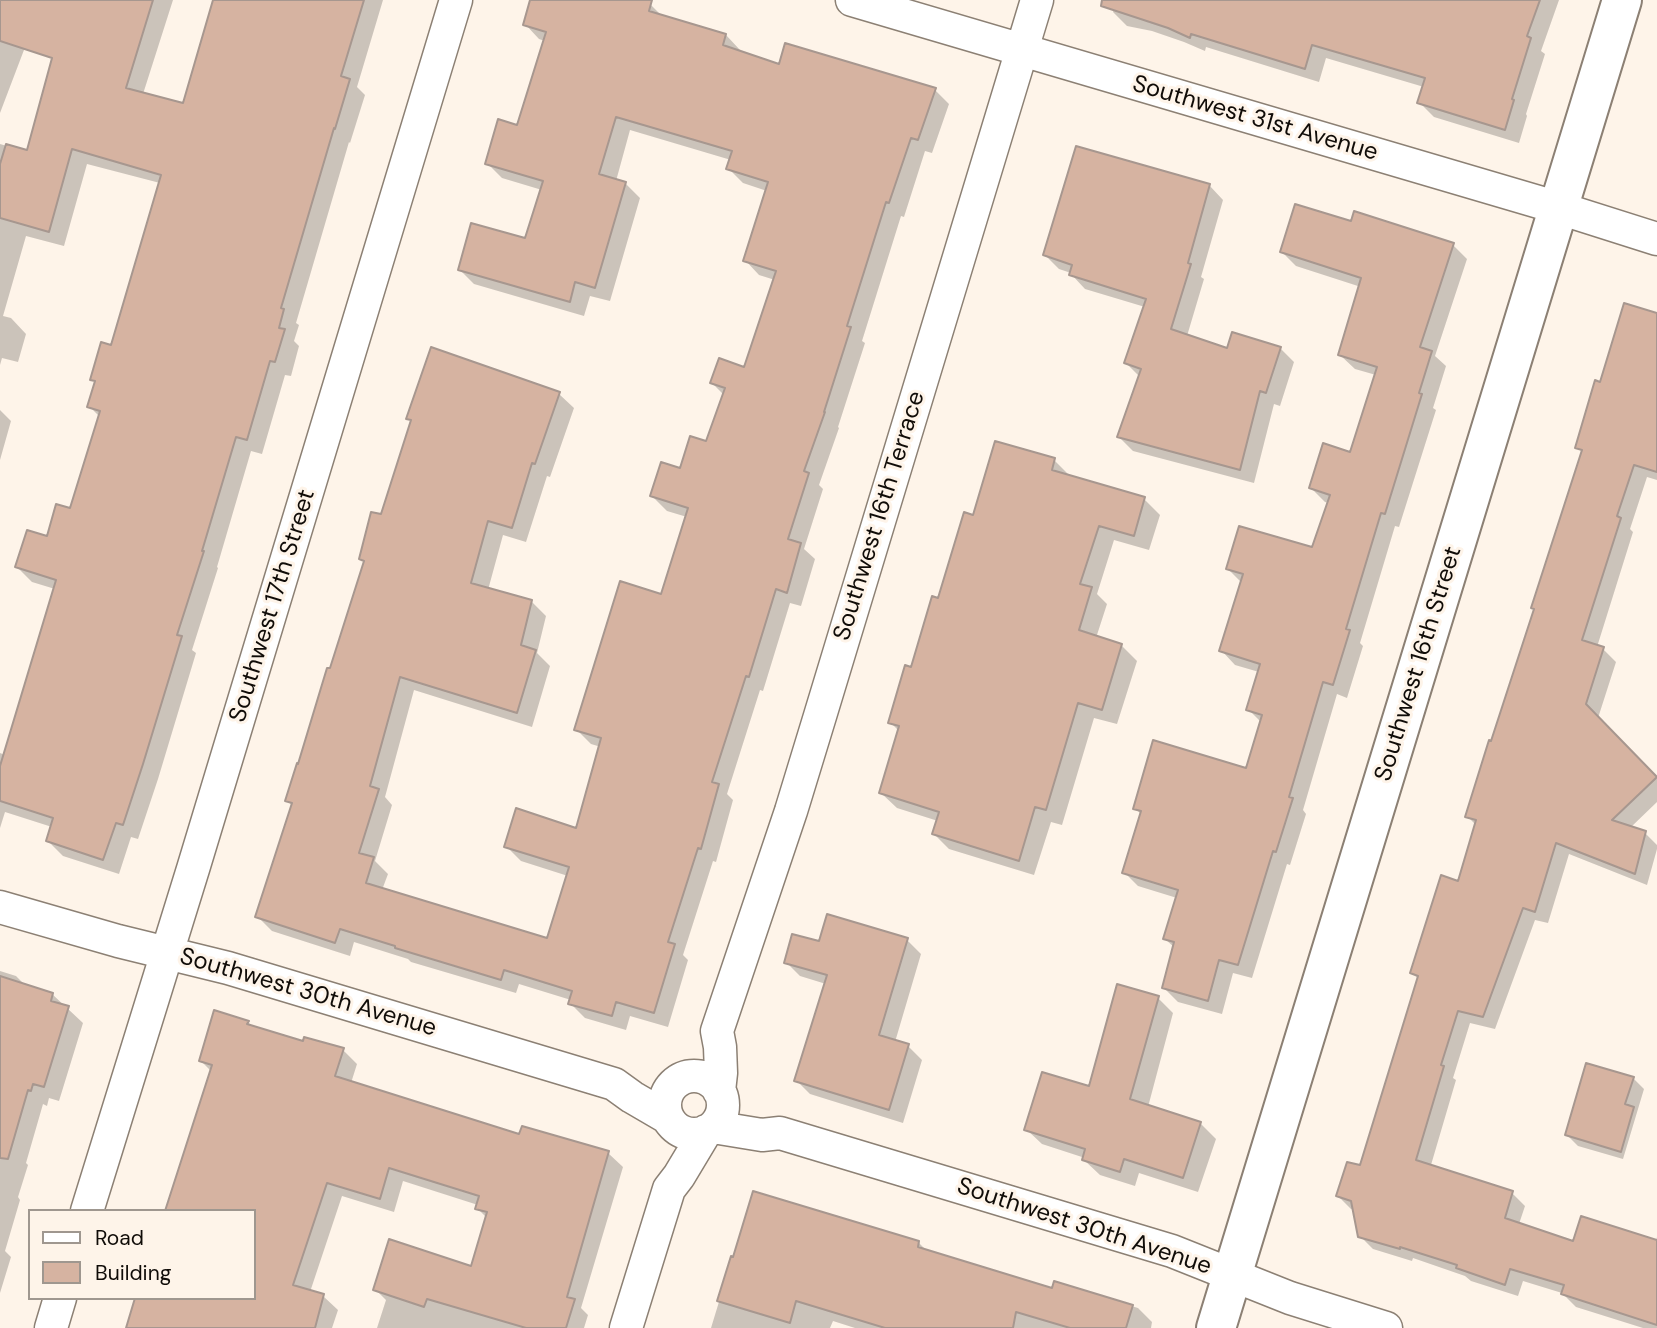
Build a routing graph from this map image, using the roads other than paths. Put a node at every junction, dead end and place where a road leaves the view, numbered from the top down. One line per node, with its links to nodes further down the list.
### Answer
1 (456, 0): 9 (street, Southwest 17th Street)
2 (852, 0): 5 (street, Southwest 31st Avenue)
3 (1037, 0): 5 (street, Southwest 16th Terrace)
4 (1622, 0): 6 (street, Southwest 16th Street)
5 (1021, 51): 6 (street, Southwest 31st Avenue); 10 (street, Southwest 16th Terrace)
6 (1559, 208): 7 (street, Southwest 31st Avenue); 19 (street, Southwest 16th Street)
7 (1657, 239)
8 (0, 907): 9 (street, Southwest 30th Avenue)
9 (167, 953): 12 (street, Southwest 30th Avenue); 18 (street, Southwest 17th Street)
10 (717, 1031): 11 (street, Southwest 16th Terrace); 13 (street, Southwest 16th Terrace)
11 (678, 1081): 12 (street, Southwest 30th Avenue); 13 (street); 14 (street)
12 (614, 1084): 14 (street, Southwest 30th Avenue)
13 (720, 1094): 15 (street); 16 (street, Southwest 30th Avenue)
14 (669, 1120): 15 (street); 17 (street)
15 (709, 1129): 16 (street, Southwest 30th Avenue); 17 (street)
16 (780, 1133): 19 (street, Southwest 30th Avenue)
17 (669, 1189): 22 (street)
18 (88, 1209)
19 (1232, 1275): 23 (street, Southwest 16th Street); 24 (street, Southwest 30th Avenue)
20 (59, 1300): 21 (street)
21 (51, 1328)
22 (626, 1328)
23 (1216, 1328)
24 (1386, 1328)

